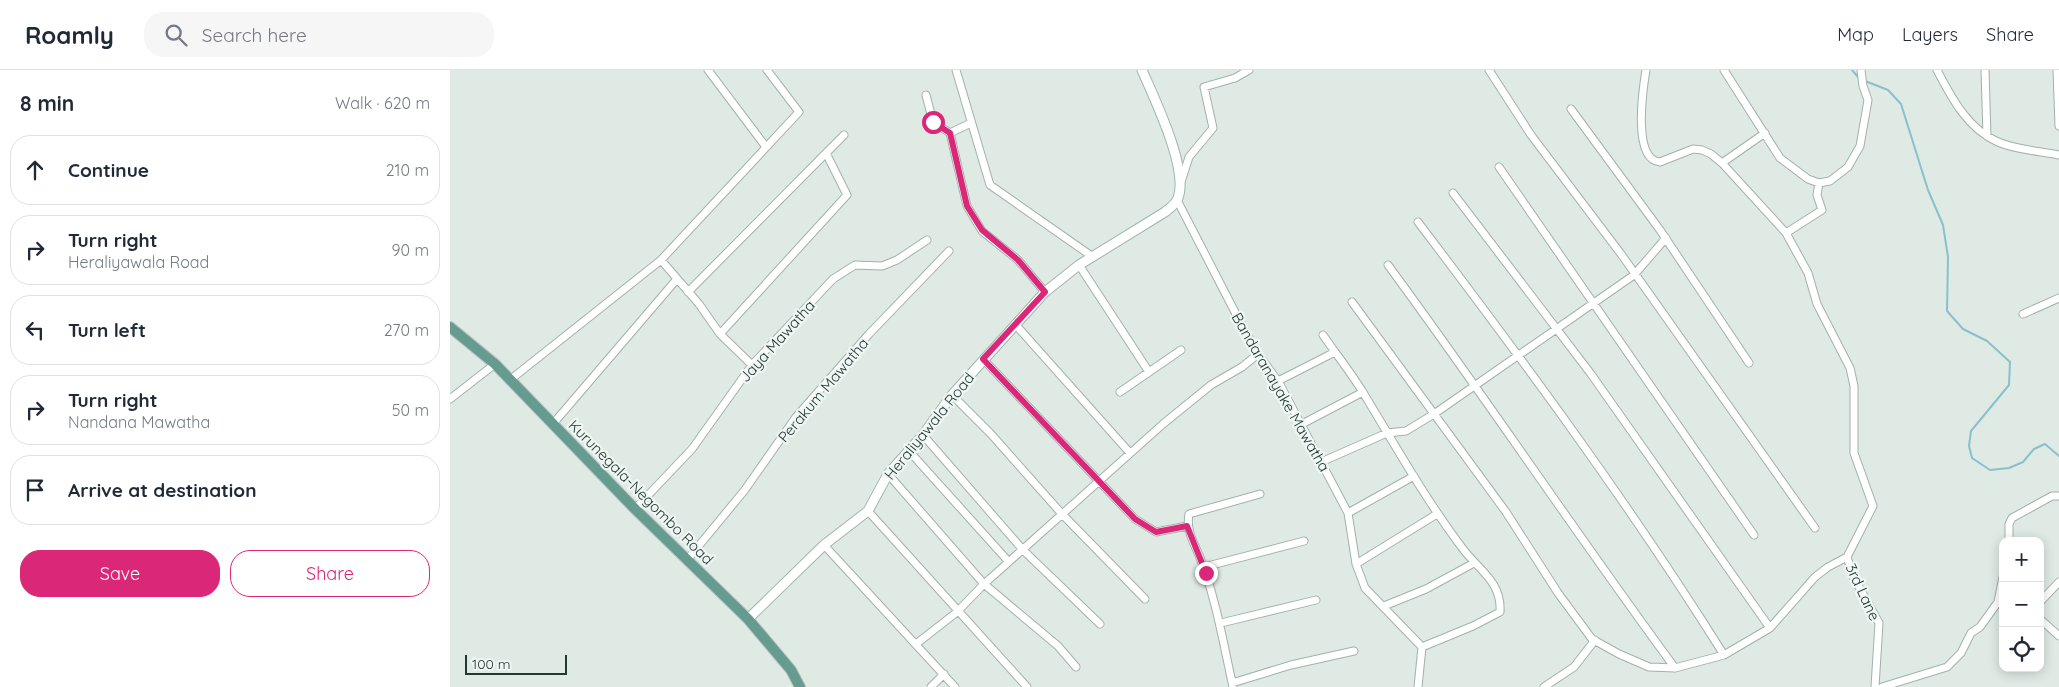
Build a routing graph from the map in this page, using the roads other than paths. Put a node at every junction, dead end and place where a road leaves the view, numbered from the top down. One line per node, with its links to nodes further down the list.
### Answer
1 (708, 70): 21 (street)
2 (767, 70): 21 (street)
3 (956, 70): 15 (street)
4 (1142, 70): 27 (street)
5 (1249, 70): 27 (street)
6 (1489, 70): 39 (street)
7 (1646, 70): 24 (street)
8 (1724, 70): 18 (street)
9 (1861, 70): 26 (street)
10 (1937, 70): 20 (street)
11 (1985, 70): 20 (street)
12 (2057, 70): 16 (street)
13 (926, 95): 17 (street)
14 (1571, 109): 32 (street)
15 (971, 123): 17 (street); 35 (street)
16 (2059, 126)
17 (950, 133): 42 (street)
18 (1765, 133): 24 (street); 26 (street)
19 (844, 135): 22 (street)
20 (1987, 136): 23 (street)
21 (766, 147): 36 (street)
22 (826, 153): 41 (street); 50 (street)
23 (2059, 155)
24 (1722, 163): 31 (street)
25 (1499, 167): 45 (street)
26 (1819, 183): 31 (street)
27 (1180, 185): 29 (street)
28 (1453, 193): 49 (street)
29 (1178, 200): 35 (street, Heraliyawala Road); 54 (street, Bandaranayake Mawatha)
30 (1418, 222): 55 (street)
31 (1786, 232): 93 (street)
32 (1666, 238): 39 (street); 57 (street)
33 (927, 240): 59 (street, Jaya Mawatha)
34 (950, 251): 94 (street, Perakum Mawatha)
35 (1093, 258): 37 (street, Heraliyawala Road)
36 (661, 260): 40 (street); 61 (street)
37 (1079, 265): 42 (street, Heraliyawala Road); 60 (street)
38 (1388, 265): 63 (street)
39 (1634, 275): 45 (street); 87 (street)
40 (677, 279): 41 (street); 70 (street)
41 (688, 292): 50 (street)
42 (1045, 292): 47 (street, Heraliyawala Road)
43 (2059, 298): 46 (street)
44 (1352, 302): 68 (street)
45 (1592, 303): 49 (street); 88 (street)
46 (2023, 314)
47 (1015, 324): 56 (street, Heraliyawala Road); 74 (street)
48 (450, 327): 58 (main road, Kurunegala-Negombo Road)
49 (1556, 328): 55 (street); 111 (street)
50 (720, 334): 59 (street)
51 (1323, 335): 53 (street)
52 (1180, 350): 60 (street)
53 (1335, 352): 62 (street); 65 (street)
54 (1258, 354): 62 (street, Bandaranayake Mawatha); 74 (street)
55 (1518, 354): 63 (street); 117 (street)
56 (983, 359): 66 (street, Heraliyawala Road); 78 (street)
57 (1749, 363)
58 (495, 364): 61 (main road, Kurunegala-Negombo Road); 67 (street)
59 (752, 365): 81 (street, Jaya Mawatha)
60 (1149, 372): 64 (street)
61 (510, 380): 70 (main road, Kurunegala-Negombo Road)
62 (1278, 381): 69 (street, Bandaranayake Mawatha)
63 (1475, 384): 68 (street); 119 (street)
64 (1120, 392)
65 (1363, 392): 69 (street); 71 (street)
66 (952, 395): 72 (street, Heraliyawala Road); 84 (street)
67 (450, 399)
68 (1434, 414): 71 (street); 113 (street)
69 (1302, 424): 75 (street, Bandaranayake Mawatha)
70 (552, 425): 81 (main road, Kurunegala-Negombo Road)
71 (1387, 433): 75 (street); 77 (street)
72 (922, 435): 73 (street, Heraliyawala Road); 92 (street)
73 (909, 451): 76 (street, Heraliyawala Road); 95 (street)
74 (1130, 453): 78 (street)
75 (1321, 462): 83 (street, Bandaranayake Mawatha)
76 (888, 474): 82 (street, Heraliyawala Road); 100 (street)
77 (1414, 476): 83 (street); 85 (street)
78 (1098, 482): 84 (street); 86 (street)
79 (1260, 494): 86 (street)
80 (2059, 496): 89 (street)
81 (635, 509): 94 (main road, Kurunegala-Negombo Road)
82 (868, 511): 91 (street, Heraliyawala Road); 106 (street)
83 (1348, 513): 97 (street, Bandaranayake Mawatha)
84 (1062, 514): 92 (street); 102 (street)
85 (1437, 514): 96 (street); 97 (street)
86 (1187, 526): 98 (street)
87 (1815, 528)
88 (1754, 535)
89 (2009, 537)
90 (1304, 541): 98 (street)
91 (824, 545): 107 (street, Heraliyawala Road); 114 (street)
92 (1022, 550): 95 (street); 110 (street)
93 (1847, 557): 111 (street); 128 (street, 3rd Lane)
94 (687, 560): 107 (main road, Kurunegala-Negombo Road)
95 (1010, 562): 100 (street)
96 (1474, 563): 105 (street); 115 (street)
97 (1356, 564): 105 (street, Bandaranayake Mawatha)
98 (1204, 567): 108 (street)
99 (2059, 582): 101 (street)
100 (984, 584): 106 (street); 118 (street)
101 (2044, 598)
102 (1145, 600)
103 (1316, 600): 108 (street)
104 (1999, 604): 129 (street)
105 (1384, 606): 115 (street, Bandaranayake Mawatha)
106 (957, 612): 114 (street); 125 (street)
107 (748, 619): 122 (main road, Kurunegala-Negombo Road)
108 (1221, 623): 121 (street)
109 (2044, 623): 112 (street)
110 (1100, 624)
111 (1770, 628): 117 (street)
112 (2059, 636)
113 (1595, 640): 119 (street); 127 (street)
114 (916, 644): 120 (street)
115 (1422, 647): 126 (street)
116 (1354, 651): 121 (street)
117 (1724, 655): 119 (street)
118 (1076, 667)
119 (1675, 668)
120 (944, 674): 123 (street); 124 (street)
121 (1232, 685)
122 (800, 687)
123 (931, 687)
124 (955, 687)
125 (1026, 687)
126 (1418, 687)
127 (1544, 687)
128 (1875, 687)
129 (1882, 687)

